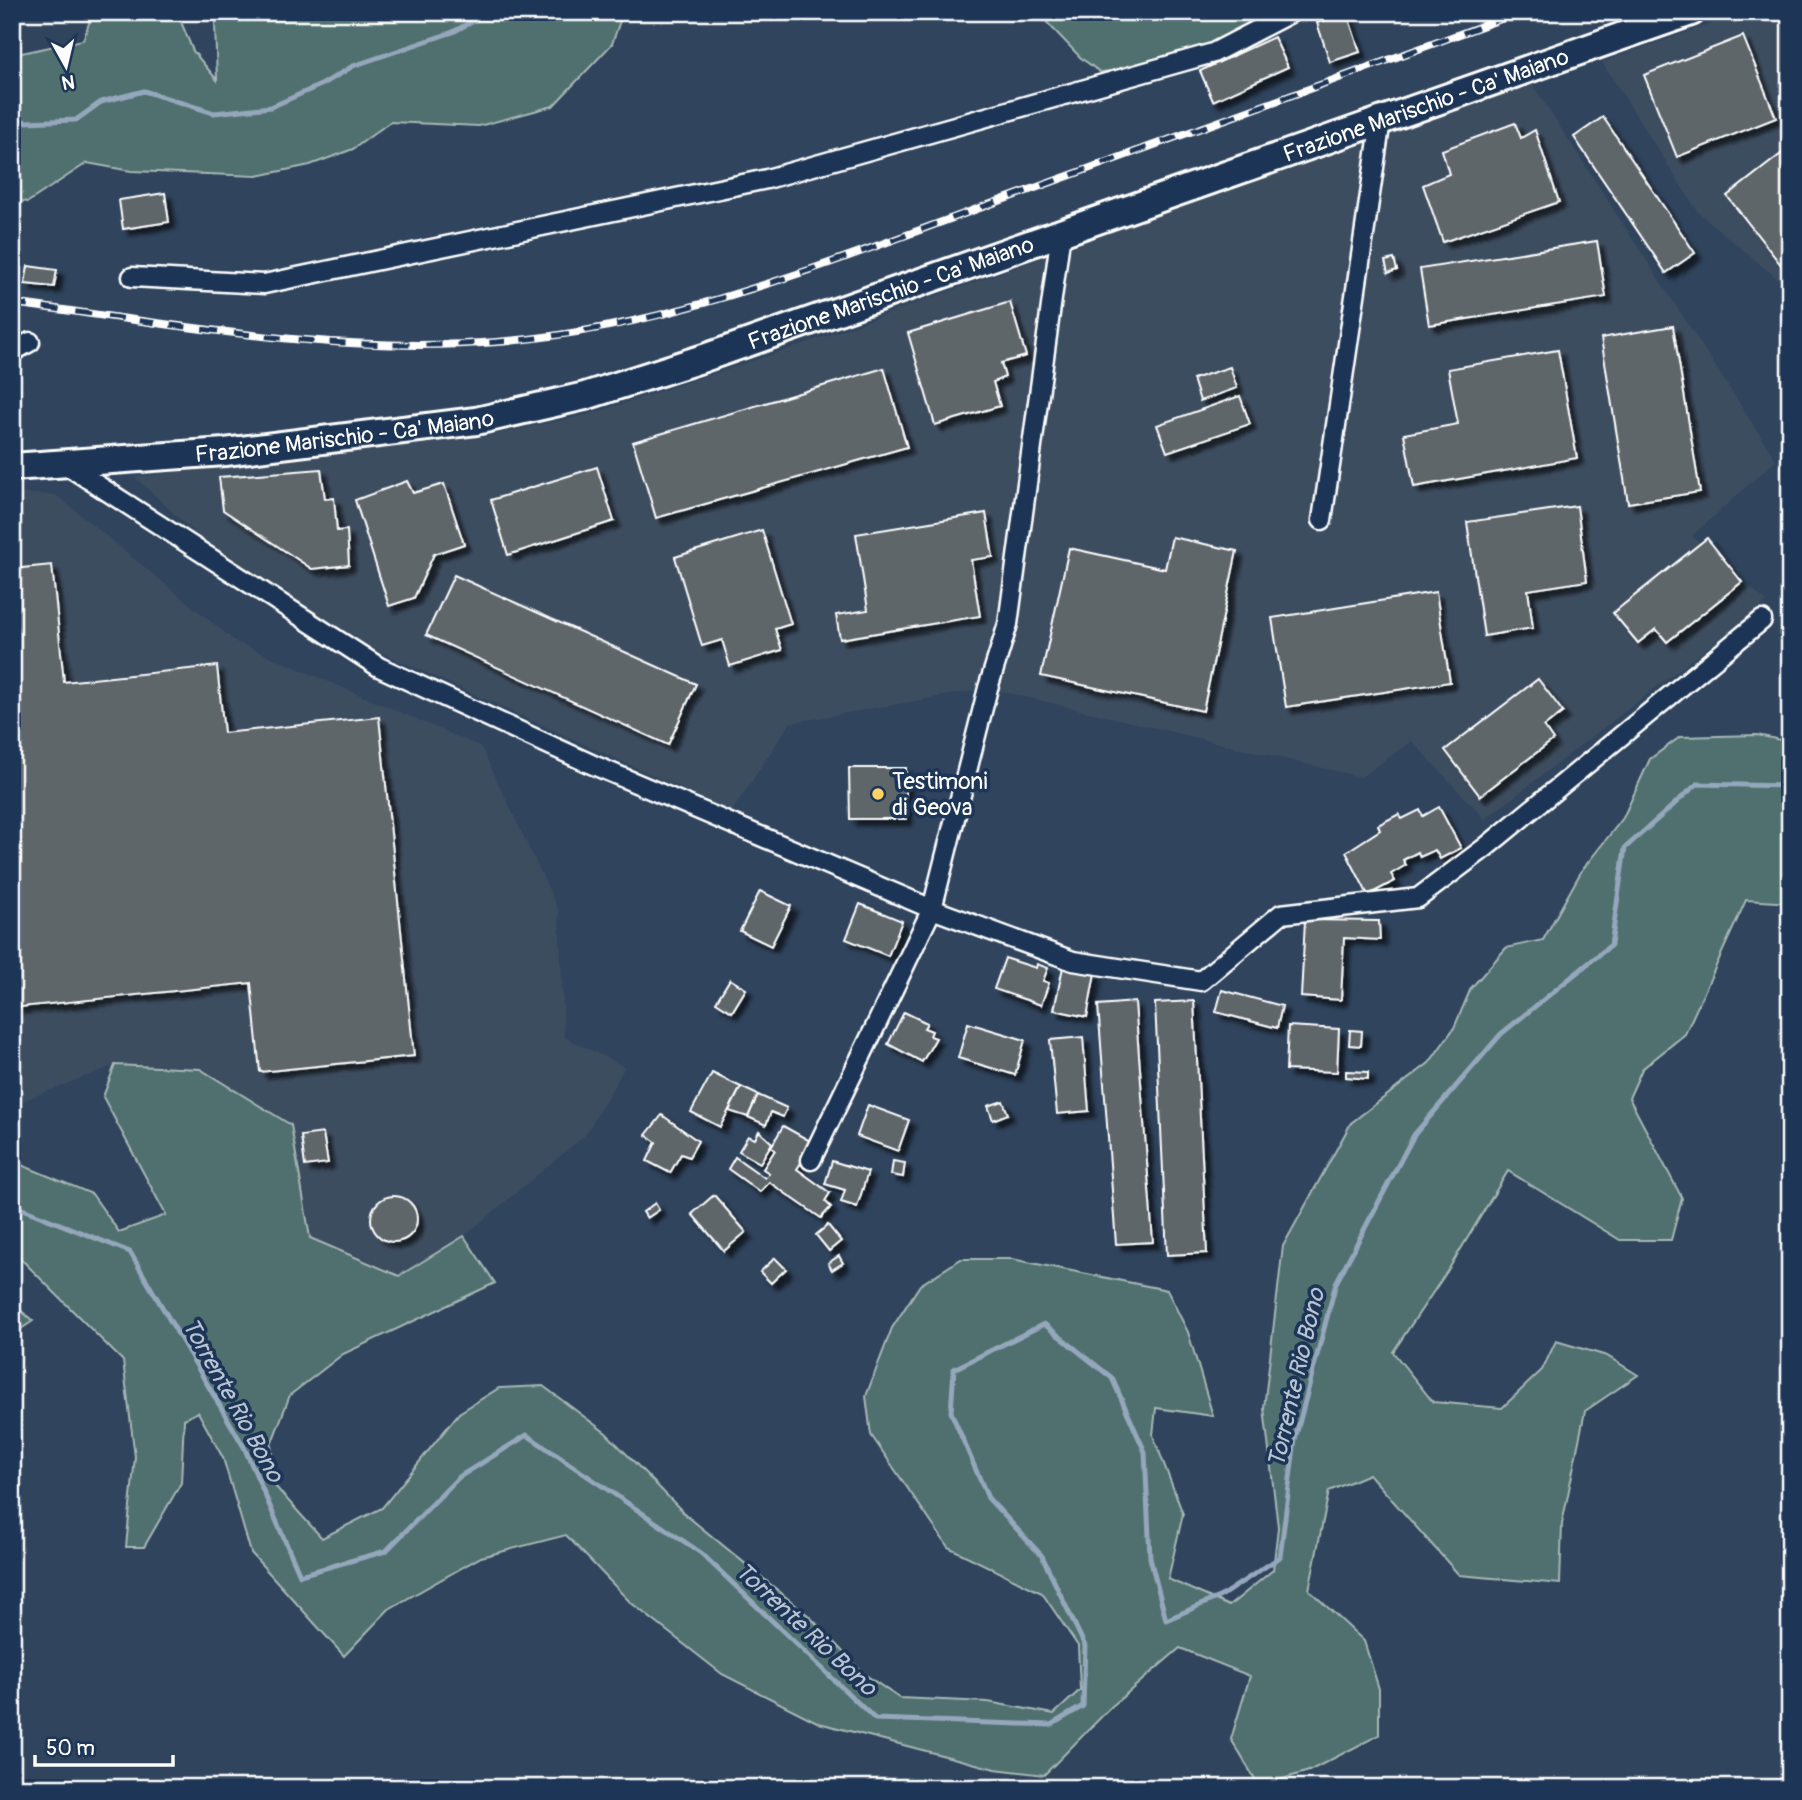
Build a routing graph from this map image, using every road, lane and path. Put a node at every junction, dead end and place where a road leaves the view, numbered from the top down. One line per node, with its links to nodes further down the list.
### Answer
1 (1292, 12): 5 (street)
2 (1691, 12): 3 (main road, Frazione Marischio - Ca' Maiano)
3 (1381, 120): 4 (main road, Frazione Marischio - Ca' Maiano); 10 (street)
4 (1061, 232): 9 (main road, Frazione Marischio - Ca' Maiano); 12 (street)
5 (131, 277)
6 (30, 342): 7 (street)
7 (12, 352)
8 (18, 462): 9 (main road, Frazione Marischio - Ca' Maiano)
9 (65, 464): 12 (street)
10 (1322, 520)
11 (1762, 620): 12 (street)
12 (932, 909): 13 (street)
13 (811, 1160)

